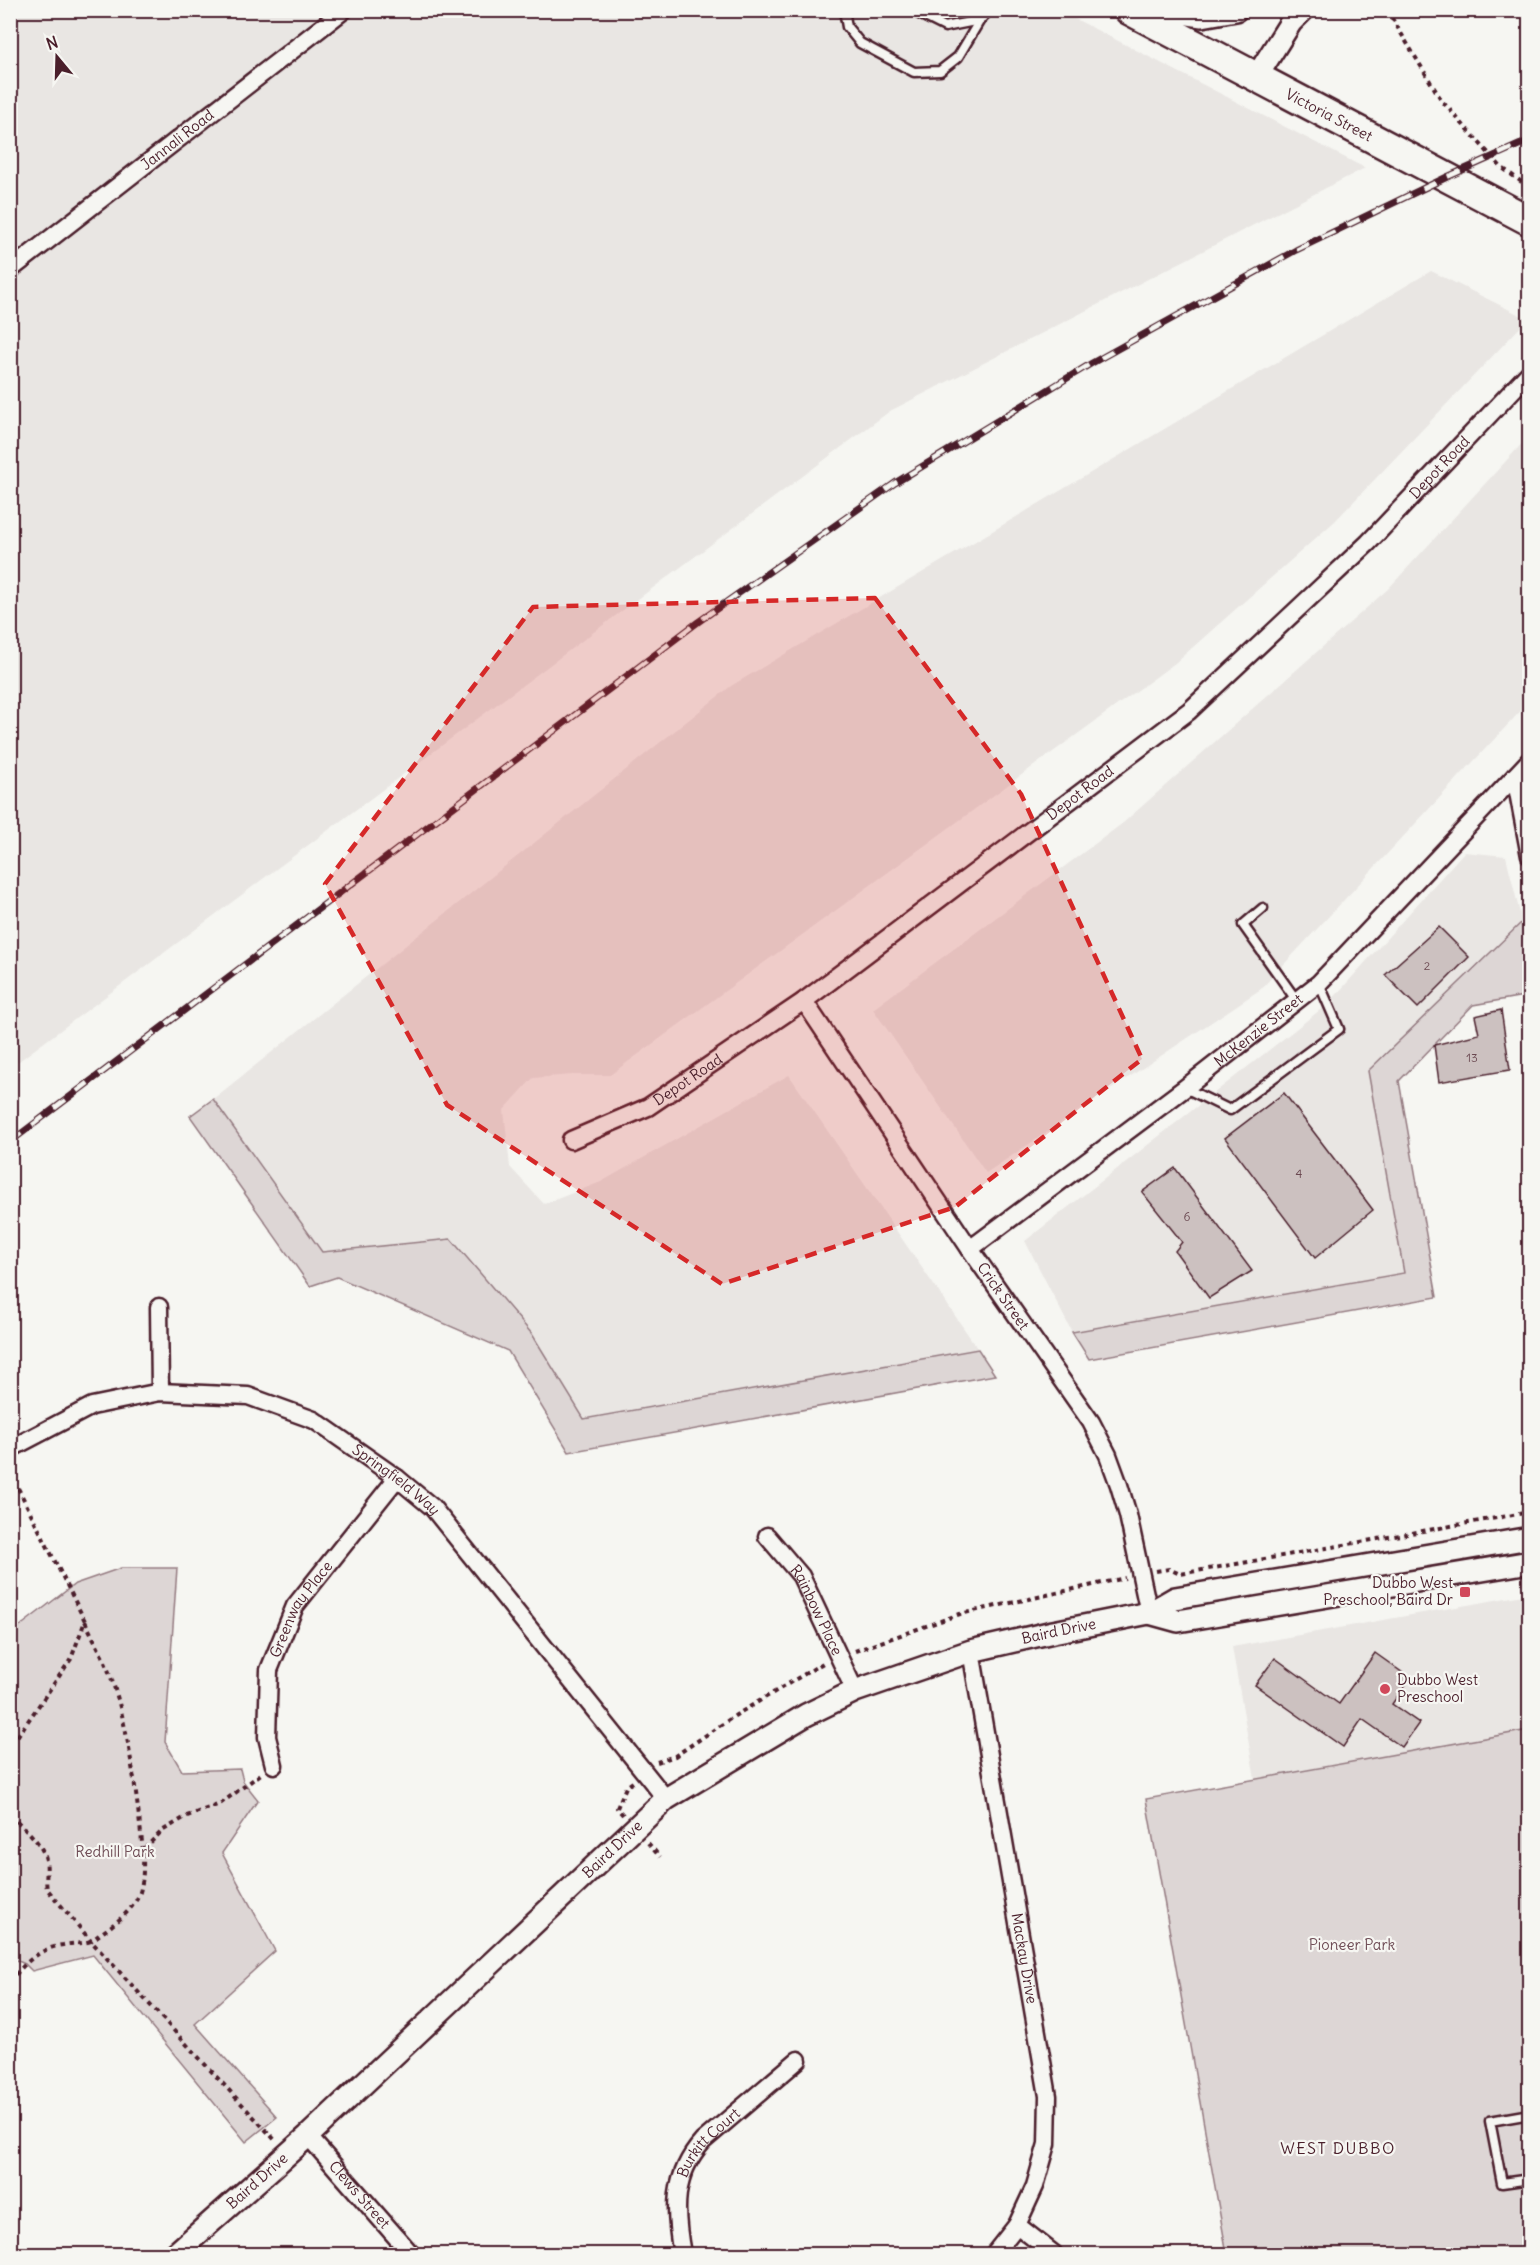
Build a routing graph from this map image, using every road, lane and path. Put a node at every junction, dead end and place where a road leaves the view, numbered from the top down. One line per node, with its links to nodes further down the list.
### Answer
1 (844, 10): 10 (lane)
2 (911, 10): 10 (lane)
3 (989, 10): 10 (lane)
4 (1129, 10): 11 (highway, Victoria Street)
5 (1163, 10): 6 (street)
6 (1236, 10)
7 (1303, 10): 11 (street)
8 (1387, 10): 12 (path)
9 (338, 12): 14 (street, Jannali Road)
10 (980, 20)
11 (1257, 76): 13 (highway, Victoria Street)
12 (1530, 188)
13 (1530, 221)
14 (10, 270)
15 (1530, 372): 21 (street, Depot Road)
16 (1530, 760): 17 (street, McKenzie Street)
17 (1515, 776): 18 (street); 20 (street, McKenzie Street)
18 (1530, 855)
19 (1263, 908): 22 (lane)
20 (1319, 983): 22 (street, McKenzie Street); 23 (lane)
21 (804, 1001): 24 (street, Depot Road); 25 (street, Crick Street)
22 (1297, 1002): 23 (street, McKenzie Street)
23 (1185, 1088): 25 (street, McKenzie Street)
24 (572, 1140)
25 (970, 1249): 34 (street, Crick Street)
26 (159, 1307): 27 (street)
27 (160, 1392): 28 (street, Springfield Way); 30 (street, Springfield Way)
28 (10, 1449)
29 (10, 1472): 35 (path)
30 (397, 1478): 39 (street, Greenway Place); 40 (street, Springfield Way)
31 (767, 1536): 37 (street, Rainbow Place)
32 (1530, 1538): 34 (street, Baird Drive)
33 (1530, 1562): 34 (street, Baird Drive)
34 (1149, 1613): 36 (street, Baird Drive)
35 (85, 1620): 38 (path); 42 (path)
36 (971, 1651): 37 (street, Baird Drive); 50 (street, Mackay Drive)
37 (855, 1691): 40 (street, Baird Drive)
38 (10, 1746)
39 (274, 1765): 42 (path)
40 (666, 1799): 47 (street, Baird Drive)
41 (10, 1815): 43 (path)
42 (143, 1850): 43 (path)
43 (91, 1941): 44 (path); 48 (path)
44 (10, 1982)
45 (798, 2060): 53 (street, Burkitt Court)
46 (1530, 2114): 49 (lane)
47 (308, 2136): 48 (street, Baird Drive); 52 (street, Clews Street)
48 (287, 2153): 51 (street, Baird Drive)
49 (1530, 2179)
50 (1017, 2225): 54 (street, Mackay Drive); 55 (street)
51 (175, 2254)
52 (411, 2254)
53 (682, 2254)
54 (994, 2254)
55 (1054, 2254)

